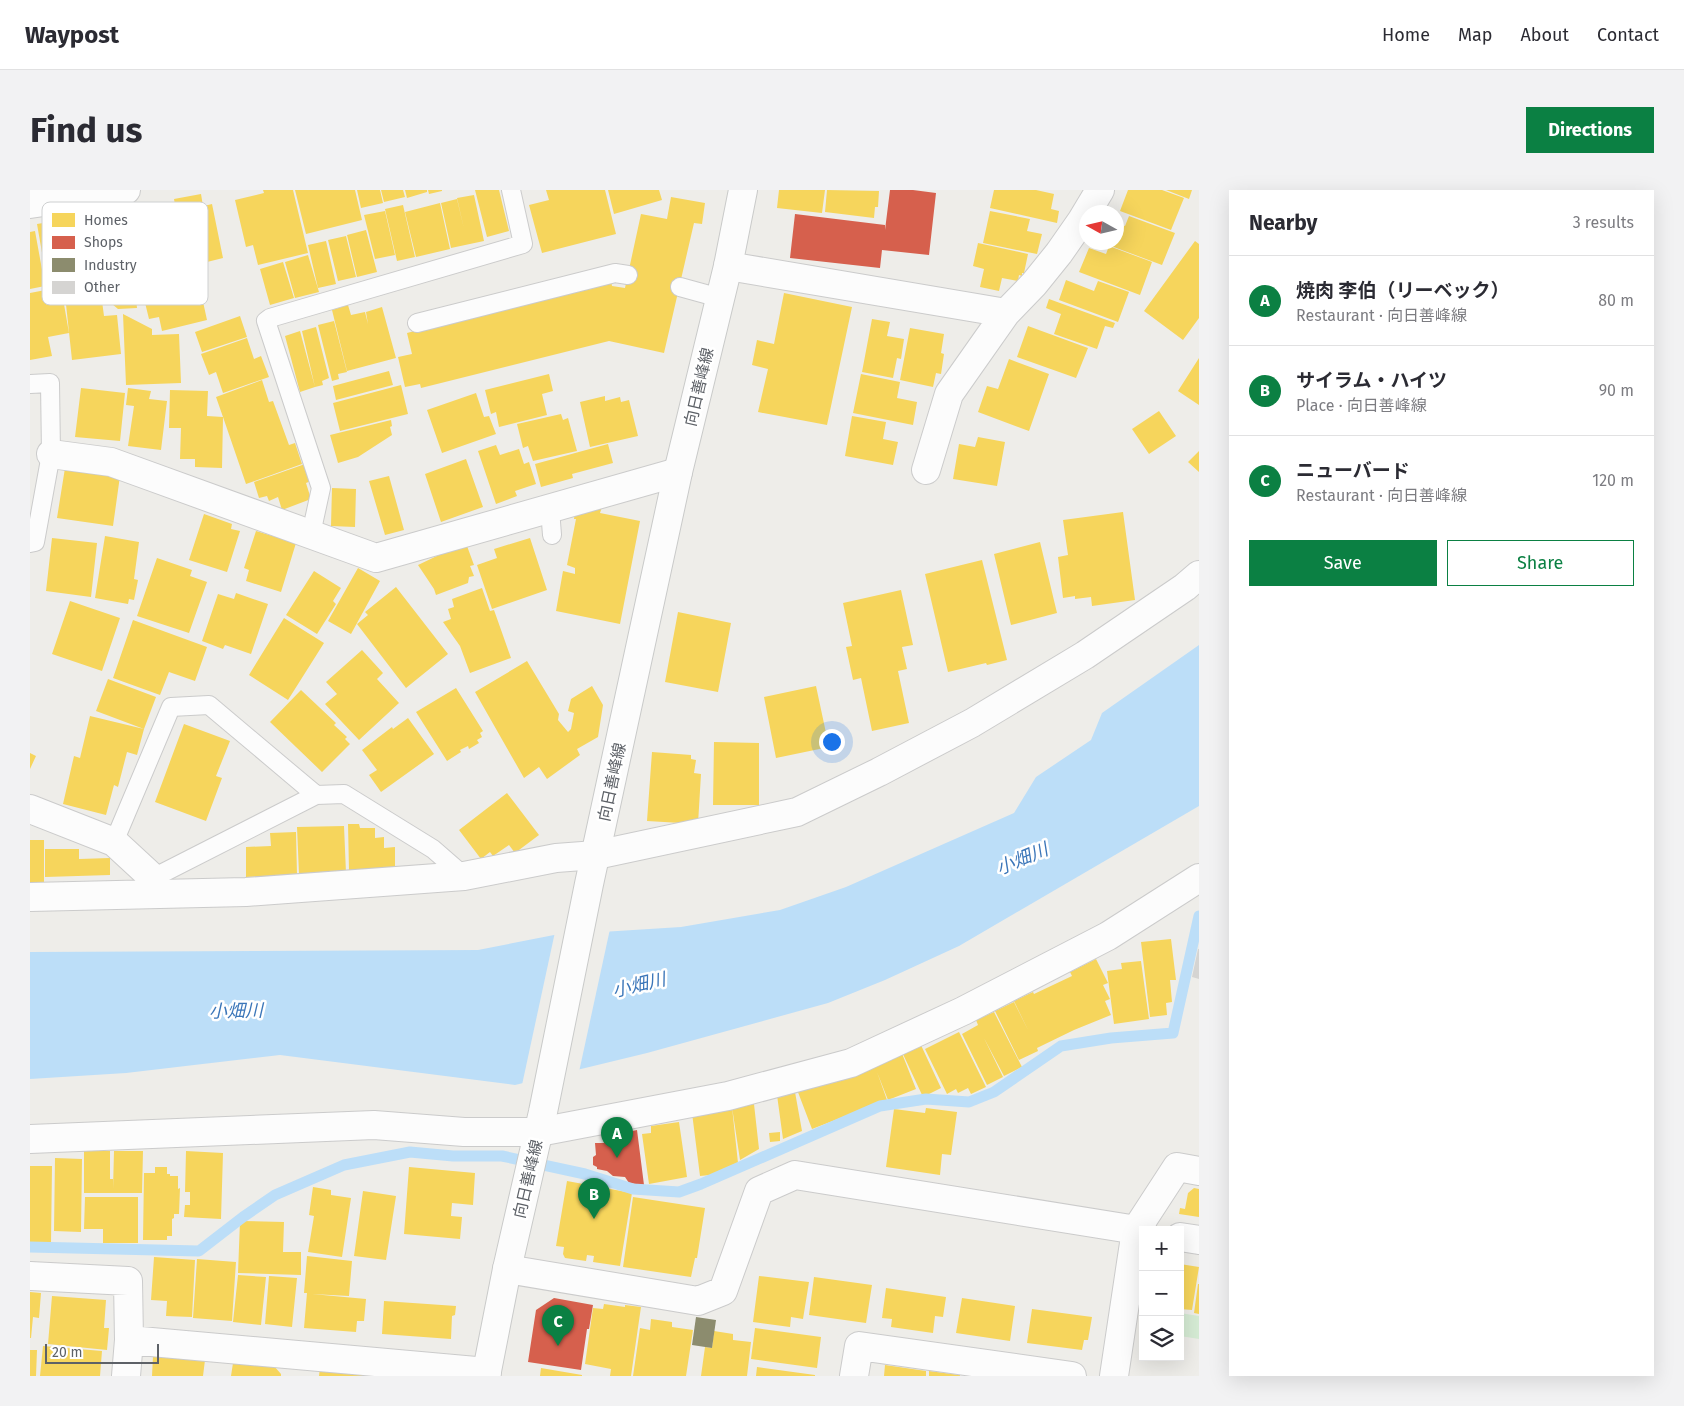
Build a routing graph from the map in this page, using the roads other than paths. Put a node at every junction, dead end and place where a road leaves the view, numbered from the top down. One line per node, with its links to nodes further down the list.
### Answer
1 (511, 190): 16 (lane)
2 (743, 190): 6 (street, 向日善峰線)
3 (1100, 190): 10 (street)
4 (114, 191): 5 (street)
5 (43, 202)
6 (728, 266): 9 (street, 向日善峰線); 10 (street)
7 (628, 275): 11 (lane)
8 (680, 287): 9 (lane)
9 (720, 298): 15 (street, 向日善峰線)
10 (1006, 313): 14 (street)
11 (417, 323)
12 (30, 384): 13 (lane)
13 (51, 454): 16 (street); 17 (lane)
14 (926, 470)
15 (678, 472): 16 (street); 22 (street, 向日善峰線)
16 (311, 534)
17 (30, 543)
18 (1199, 575): 22 (street)
19 (316, 795): 21 (lane); 23 (lane); 25 (lane)
20 (30, 809): 21 (street)
21 (114, 842): 25 (street)
22 (596, 855): 23 (street); 27 (street, 向日善峰線)
23 (464, 876): 25 (street)
24 (1199, 878): 27 (street)
25 (153, 886): 26 (street)
26 (30, 897)
27 (539, 1132): 28 (street); 35 (street, 向日善峰線)
28 (30, 1139)
29 (1199, 1171): 30 (street)
30 (1142, 1226)
31 (1139, 1230): 35 (street)
32 (1139, 1236): 43 (street)
33 (1184, 1238): 34 (street)
34 (1199, 1240)
35 (507, 1270): 39 (street, 向日善峰線)
36 (30, 1276): 37 (street)
37 (129, 1340): 38 (street); 40 (street)
38 (298, 1366): 39 (street)
39 (487, 1374)
40 (126, 1376)
41 (854, 1376): 42 (street)
42 (1072, 1376)
43 (1114, 1376)

